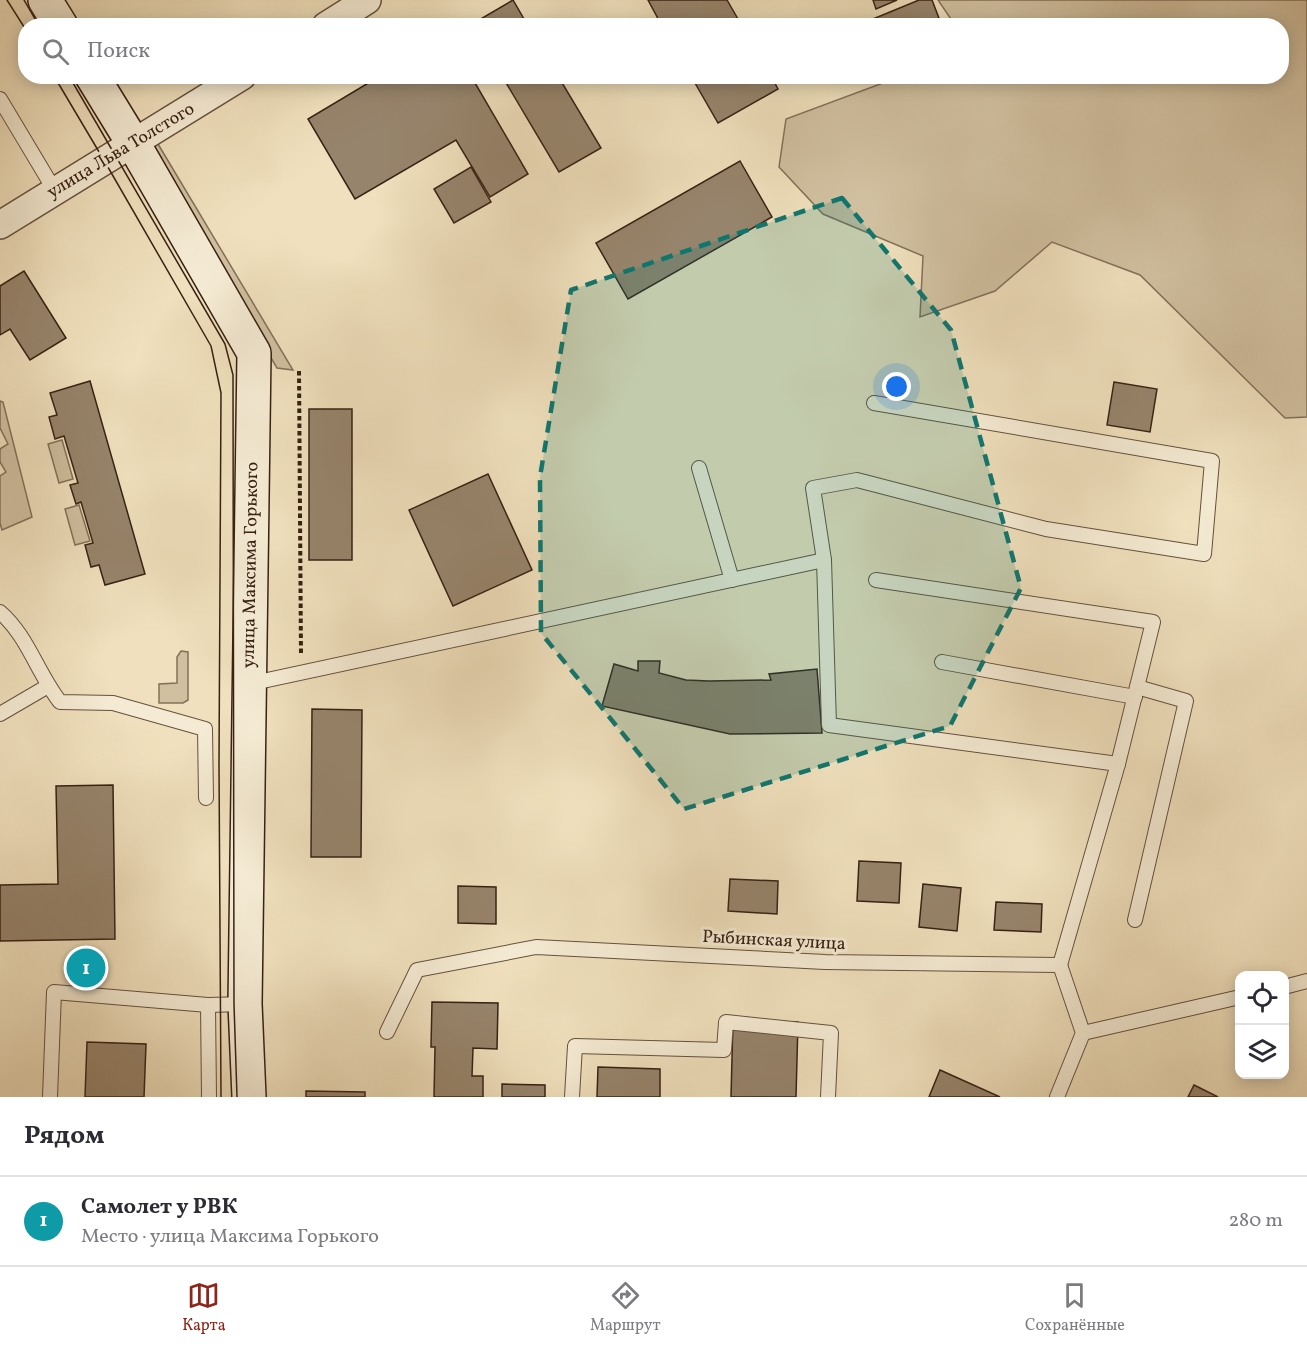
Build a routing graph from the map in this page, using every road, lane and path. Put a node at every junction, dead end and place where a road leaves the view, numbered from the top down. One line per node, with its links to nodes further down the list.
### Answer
1 (45, 0): 3 (street)
2 (367, 0): 4 (street)
3 (56, 18)
4 (339, 18)
5 (97, 84): 8 (street, улица Максима Горького)
6 (229, 84): 8 (street, улица Льва Толстого)
7 (0, 99): 9 (lane)
8 (133, 143): 9 (street, улица Льва Толстого); 20 (street, улица Максима Горького)
9 (55, 191): 10 (street, улица Льва Толстого)
10 (0, 225)
11 (299, 371): 19 (path)
12 (874, 404): 14 (lane)
13 (699, 468): 15 (lane)
14 (824, 560): 15 (lane); 24 (lane)
15 (732, 580): 19 (lane)
16 (876, 580): 22 (lane)
17 (0, 612): 21 (lane)
18 (942, 662): 22 (lane)
19 (302, 673): 20 (lane)
20 (249, 684): 31 (street, улица Максима Горького)
21 (48, 686): 23 (lane); 25 (lane)
22 (1136, 692): 24 (lane); 26 (lane)
23 (0, 714)
24 (1118, 764): 27 (lane)
25 (206, 798)
26 (1136, 920)
27 (1060, 965): 33 (lane, Рыбинская улица); 34 (lane)
28 (1307, 981): 29 (lane)
29 (1289, 986)
30 (1235, 998): 34 (lane)
31 (245, 1004): 32 (lane); 37 (street, улица Максима Горького)
32 (208, 1005): 35 (lane); 36 (lane)
33 (387, 1032)
34 (1083, 1033): 40 (lane)
35 (50, 1097)
36 (209, 1097)
37 (249, 1097)
38 (572, 1097): 39 (lane)
39 (828, 1097)
40 (1056, 1097)

